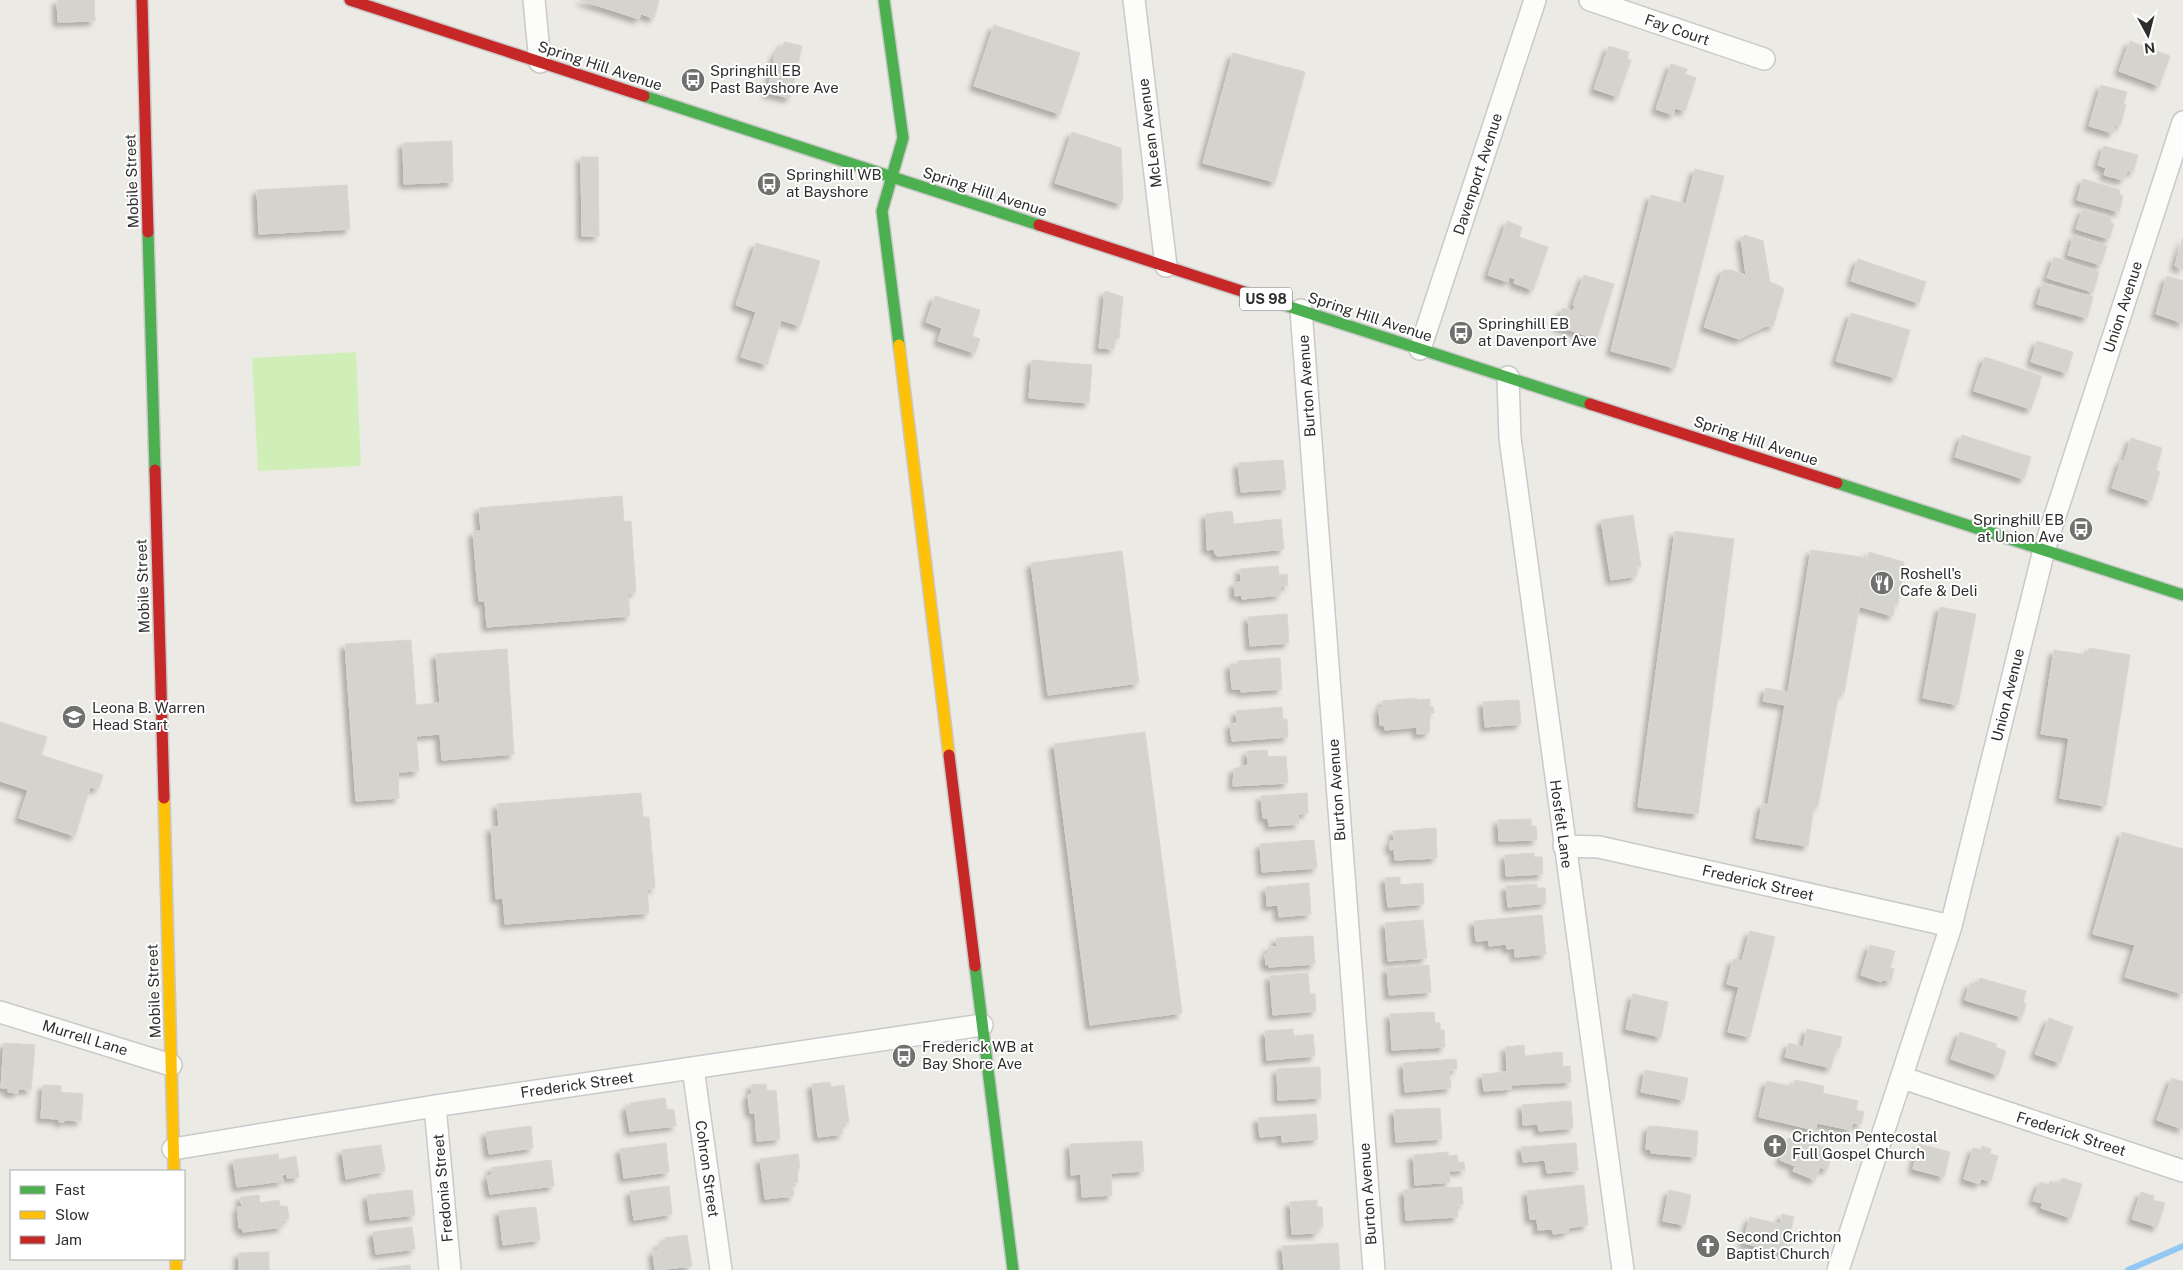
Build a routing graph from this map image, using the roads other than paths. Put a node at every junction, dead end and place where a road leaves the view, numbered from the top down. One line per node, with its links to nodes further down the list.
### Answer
1 (142, 0): 22 (street, Mobile Street)
2 (350, 0): 9 (street, Spring Hill Avenue / US 98)
3 (534, 0): 9 (street)
4 (884, 0): 11 (street)
5 (1134, 0): 12 (street, McLean Avenue)
6 (1535, 0): 14 (street, Davenport Avenue)
7 (1590, 0): 8 (street, Fay Court)
8 (1764, 60)
9 (540, 62): 11 (street, Spring Hill Avenue / US 98)
10 (2183, 122): 16 (street, Union Avenue)
11 (891, 177): 12 (street, Spring Hill Avenue / US 98); 21 (street)
12 (1166, 266): 13 (street, Spring Hill Avenue / US 98)
13 (1301, 310): 14 (street, Spring Hill Avenue / US 98); 32 (street, Burton Avenue)
14 (1420, 349): 15 (street, Spring Hill Avenue / US 98)
15 (1508, 377): 16 (street, Spring Hill Avenue / US 98); 18 (street, Hosfelt Lane)
16 (2044, 550): 17 (street, Spring Hill Avenue / US 98); 19 (street, Union Avenue)
17 (2183, 595)
18 (1564, 846): 19 (street, Frederick Street); 33 (street, Hosfelt Lane)
19 (1951, 926): 24 (street, Union Avenue)
20 (0, 1012): 22 (street, Murrell Lane)
21 (982, 1025): 23 (street, Frederick Street); 31 (street)
22 (171, 1065): 26 (street, Mobile Street)
23 (693, 1068): 25 (street, Frederick Street); 30 (street, Cohron Street)
24 (1903, 1078): 28 (street, Frederick Street); 34 (street, Union Avenue)
25 (436, 1106): 26 (street, Frederick Street); 29 (street, Fredonia Street)
26 (173, 1149): 27 (street, Mobile Street)
27 (174, 1170)
28 (2183, 1171)
29 (450, 1270)
30 (720, 1270)
31 (1012, 1270)
32 (1374, 1270)
33 (1623, 1270)
34 (1838, 1270)

